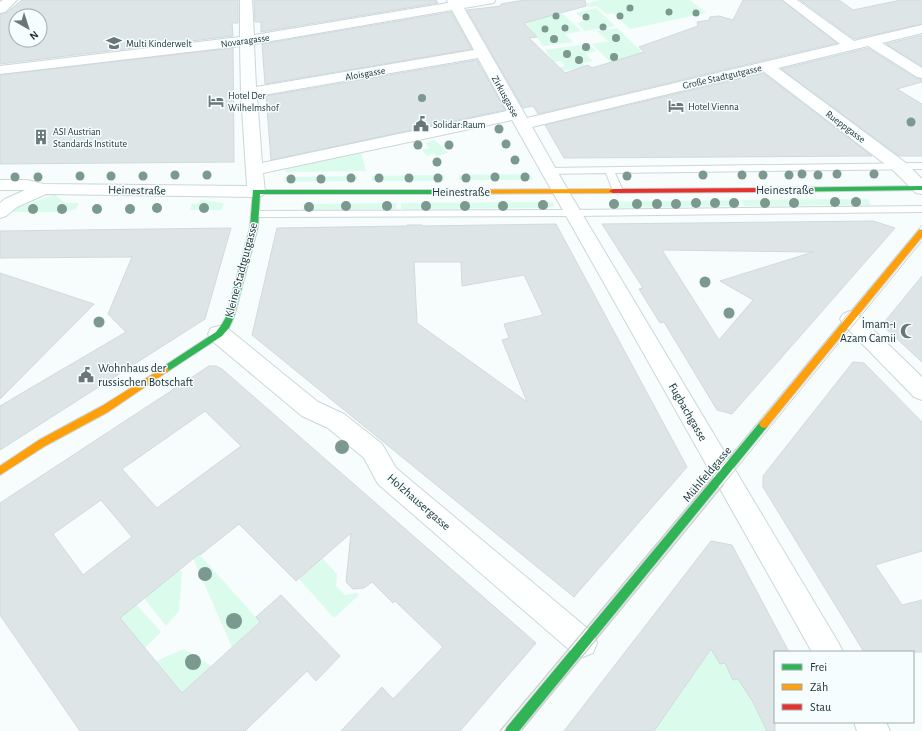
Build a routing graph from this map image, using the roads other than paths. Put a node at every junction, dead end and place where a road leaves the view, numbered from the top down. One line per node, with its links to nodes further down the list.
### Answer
1 (6, 0): 2 (street)
2 (10, 0): 7 (street)
3 (246, 0): 9 (street, Kleine Stadtgutgasse)
4 (488, 0): 6 (street, Novaragasse)
5 (789, 0): 11 (street)
6 (454, 3): 9 (street, Novaragasse); 12 (street, Zirkusgasse)
7 (0, 9)
8 (922, 29): 10 (street, Große Stadtgutgasse)
9 (246, 41): 14 (street, Novaragasse); 16 (street, Kleine Stadtgutgasse)
10 (870, 41): 11 (street, Große Stadtgutgasse); 15 (street)
11 (852, 46): 13 (street, Große Stadtgutgasse)
12 (482, 53): 16 (street, Aloisgasse); 17 (street, Zirkusgasse)
13 (766, 66): 17 (street, Große Stadtgutgasse); 19 (street, Rueppgasse)
14 (0, 70)
15 (922, 74)
16 (249, 93): 20 (street, Kleine Stadtgutgasse)
17 (519, 119): 20 (street); 22 (street, Zirkusgasse)
18 (922, 166): 19 (lane, Heinestraße)
19 (900, 167): 21 (lane, Heinestraße); 24 (street, Rueppgasse)
20 (254, 170): 27 (street, Kleine Stadtgutgasse)
21 (609, 170): 22 (lane, Heinestraße); 26 (lane)
22 (548, 171): 28 (street, Zirkusgasse)
23 (0, 185): 25 (street, Heinestraße)
24 (922, 188): 26 (street, Heinestraße)
25 (44, 189): 27 (street, Heinestraße); 30 (street)
26 (618, 191): 28 (street, Heinestraße)
27 (256, 192): 28 (street, Heinestraße); 32 (street, Kleine Stadtgutgasse)
28 (560, 192): 31 (street, Fugbachgasse)
29 (922, 209): 31 (lane, Heinestraße)
30 (0, 212)
31 (572, 213): 32 (lane, Heinestraße); 38 (street, Fugbachgasse)
32 (256, 214): 35 (street, Kleine Stadtgutgasse)
33 (922, 232): 34 (street, Mühlfeldgasse)
34 (850, 319): 36 (street); 38 (street, Mühlfeldgasse)
35 (219, 334): 37 (street, Kleine Stadtgutgasse); 39 (street, Holzhausergasse)
36 (922, 391)
37 (0, 471)
38 (723, 473): 39 (street, Mühlfeldgasse); 40 (street, Fugbachgasse)
39 (583, 643): 41 (street, Mühlfeldgasse)
40 (827, 651)
41 (511, 731)

